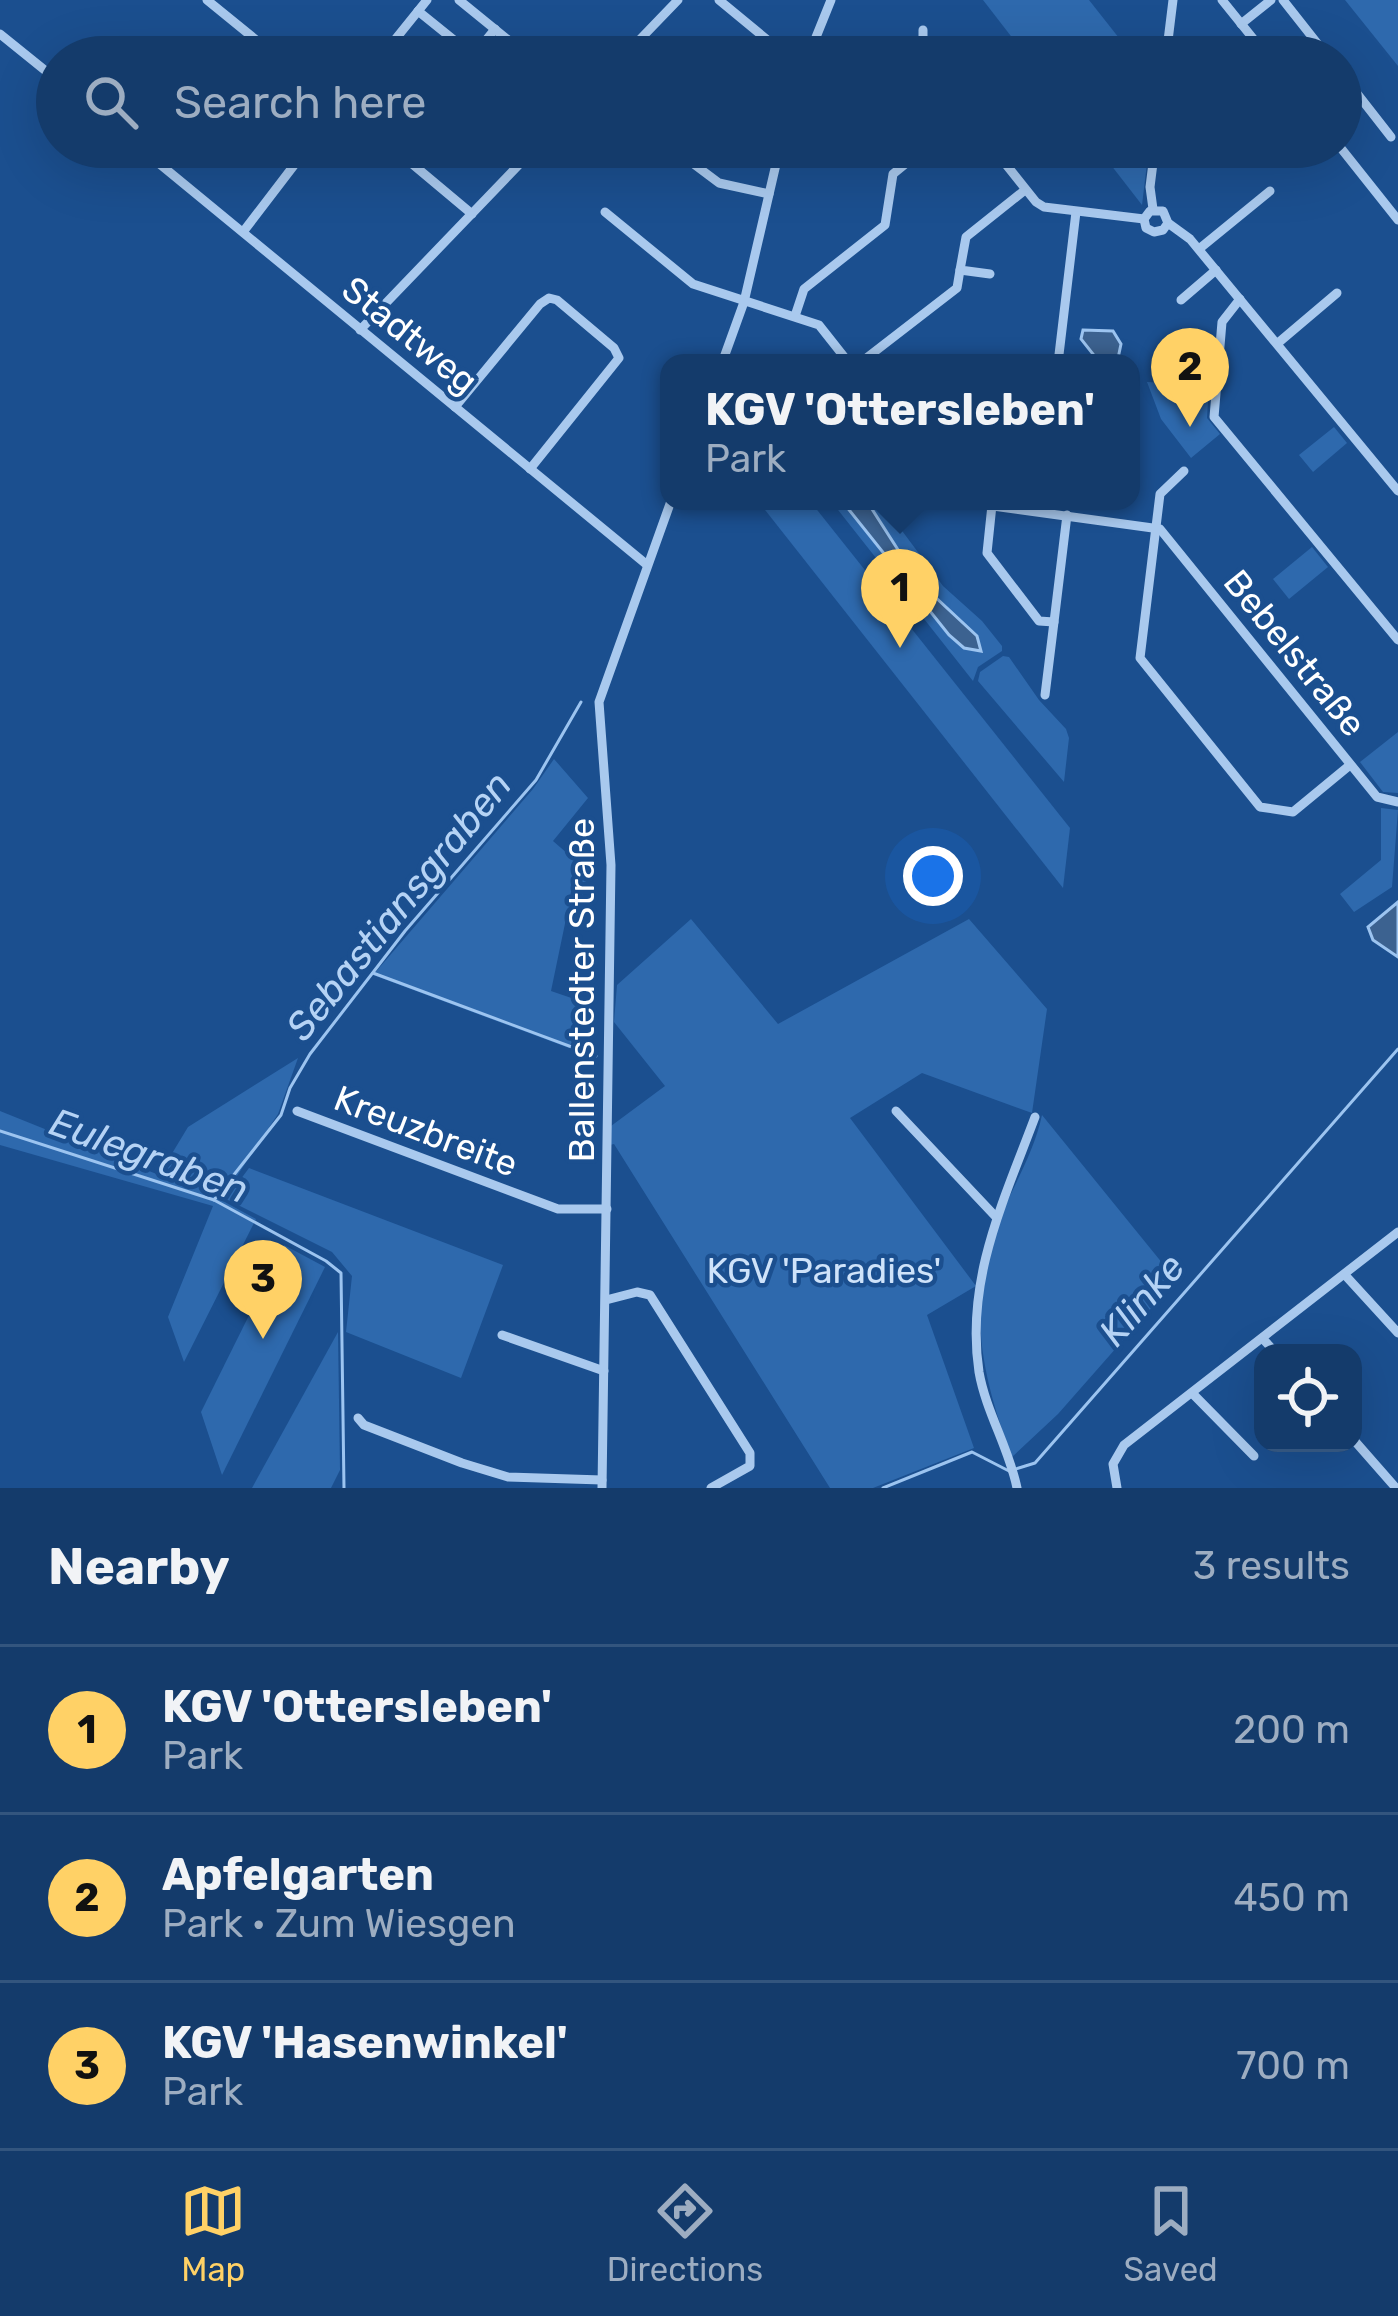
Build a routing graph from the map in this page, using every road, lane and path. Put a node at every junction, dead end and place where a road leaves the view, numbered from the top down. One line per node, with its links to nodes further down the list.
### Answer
1 (207, 0): 16 (street)
2 (406, 0): 11 (street)
3 (458, 0): 13 (street)
4 (678, 0): 21 (street)
5 (719, 0): 22 (street)
6 (831, 0): 23 (street)
7 (1173, 0): 25 (street)
8 (1222, 0): 12 (street)
9 (1271, 0): 12 (street)
10 (1282, 0): 27 (street)
11 (421, 7): 17 (street); 18 (street)
12 (1241, 24): 26 (street)
13 (495, 29): 19 (street); 20 (street)
14 (923, 30): 24 (street)
15 (0, 34): 28 (street)
16 (251, 36)
17 (398, 36)
18 (452, 36)
19 (490, 36)
20 (504, 36)
21 (643, 36)
22 (763, 36)
23 (816, 36)
24 (923, 36)
25 (1169, 36)
26 (1251, 36)
27 (1311, 36)
28 (36, 63)
29 (1362, 100): 30 (street)
30 (1391, 137)
31 (165, 168): 51 (street, Stadtweg)
32 (292, 168): 51 (street)
33 (417, 168): 47 (street)
34 (516, 168): 47 (street)
35 (698, 168): 43 (street)
36 (775, 168): 43 (street)
37 (899, 168): 60 (street)
38 (1008, 168): 41 (street)
39 (1152, 168): 44 (street)
40 (1357, 168): 49 (street)
41 (1025, 190): 46 (street); 53 (street)
42 (1270, 190): 52 (street)
43 (769, 194): 59 (street)
44 (1154, 209): 48 (street); 50 (street)
45 (605, 212): 59 (street)
46 (1076, 212): 48 (street); 66 (street)
47 (472, 214): 61 (street)
48 (1144, 219): 50 (street)
49 (1398, 220)
50 (1168, 223): 52 (street)
51 (243, 232): 61 (street, Stadtweg)
52 (1199, 249): 54 (street)
53 (960, 270): 55 (street); 65 (street)
54 (1216, 270): 57 (street); 58 (street)
55 (990, 274)
56 (1337, 293): 62 (street)
57 (1240, 299): 62 (street); 78 (street)
58 (1181, 300)
59 (744, 302): 60 (street); 63 (street)
60 (795, 316): 64 (street)
61 (360, 329): 67 (street, Stadtweg)
62 (1278, 343): 70 (street)
63 (725, 354)
64 (842, 354)
65 (872, 354)
66 (1059, 354)
67 (455, 407): 68 (street, Stadtweg); 68 (street)
68 (530, 469): 76 (street, Stadtweg)
69 (1184, 471): 75 (street)
70 (1398, 491)
71 (667, 510): 76 (street, Ballenstedter Straße)
72 (991, 510): 77 (street)
73 (1029, 510): 74 (street)
74 (1066, 515): 75 (street); 77 (street)
75 (1156, 527): 80 (street, Bebelstraße); 80 (street)
76 (646, 564): 85 (street, Ballenstedter Straße)
77 (1054, 622): 79 (street)
78 (1398, 640)
79 (1045, 695)
80 (1350, 765): 81 (street, Bebelstraße)
81 (1398, 802)
82 (297, 1111): 85 (street, Kreuzbreite)
83 (896, 1111): 86 (street)
84 (1035, 1118): 86 (street)
85 (607, 1209): 89 (street, Ballenstedter Straße)
86 (996, 1216): 99 (street)
87 (1398, 1232): 88 (street)
88 (1346, 1275): 90 (street); 92 (street)
89 (606, 1300): 94 (street, Ballenstedter Straße); 101 (street)
90 (1398, 1333)
91 (502, 1334): 94 (street)
92 (1263, 1339): 93 (street); 95 (street)
93 (1268, 1344)
94 (604, 1371): 100 (street, Ballenstedter Straße)
95 (1192, 1394): 98 (street); 102 (street)
96 (358, 1418): 100 (street)
97 (1362, 1449): 103 (street)
98 (1254, 1456)
99 (1015, 1479)
100 (602, 1484)
101 (711, 1488)
102 (1117, 1488)
103 (1396, 1488)

